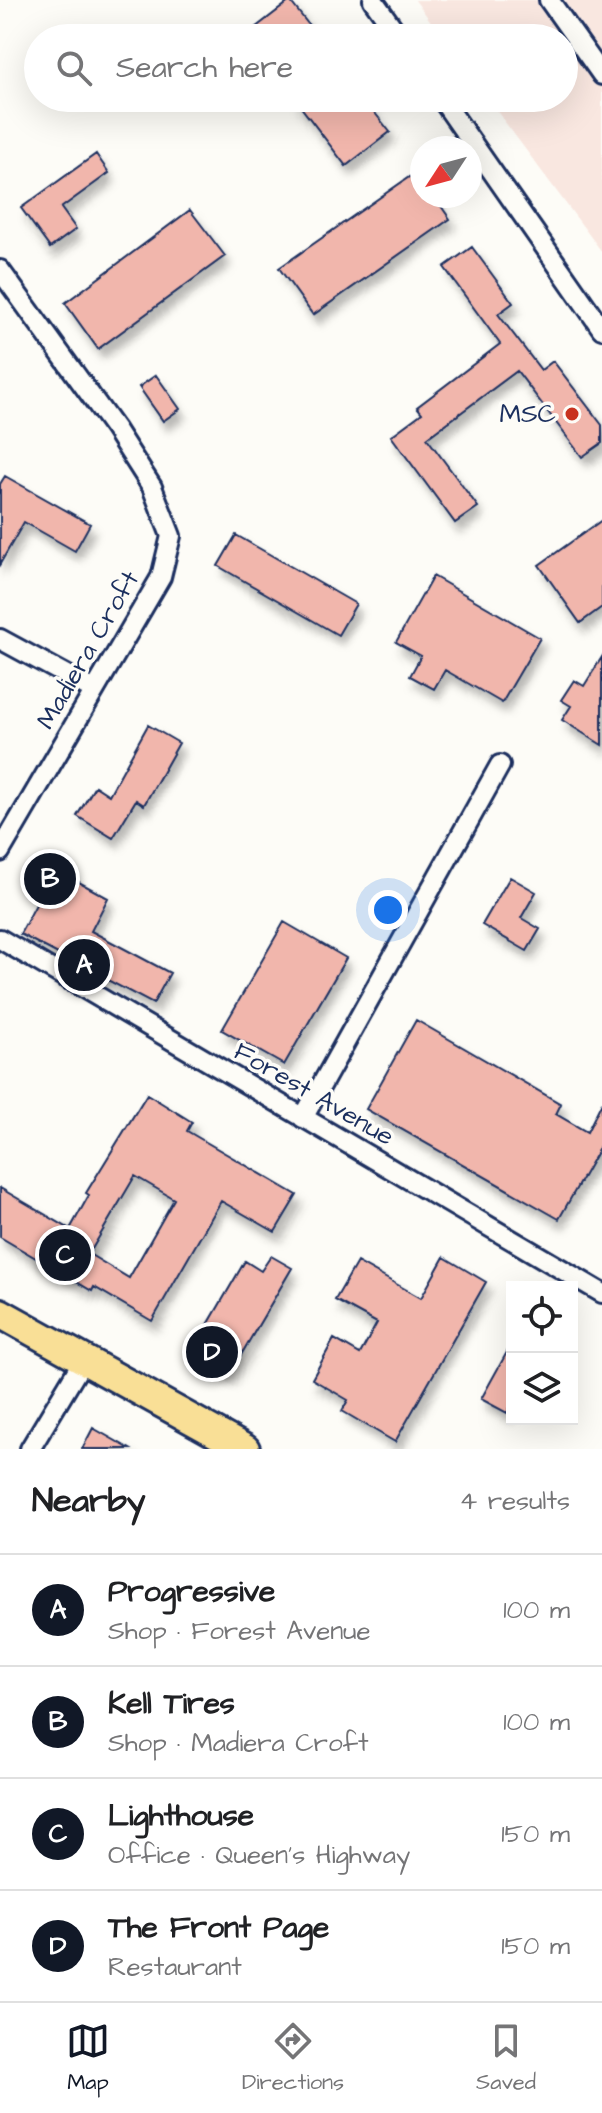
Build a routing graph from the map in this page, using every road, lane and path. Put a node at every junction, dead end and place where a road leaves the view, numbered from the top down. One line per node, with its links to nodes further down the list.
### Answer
1 (373, 0): 3 (street)
2 (549, 0): 4 (street)
3 (390, 24)
4 (566, 24)
5 (578, 41): 6 (street)
6 (602, 75)
7 (451, 112): 9 (street)
8 (0, 270): 11 (street, Madiera Croft)
9 (602, 329)
10 (0, 639): 11 (street)
11 (94, 690): 13 (street, Madiera Croft)
12 (500, 765): 15 (street)
13 (0, 852)
14 (0, 939): 15 (street, Forest Avenue)
15 (303, 1118): 16 (street, Forest Avenue)
16 (602, 1293)
17 (0, 1313): 18 (main road)
18 (84, 1359): 19 (street); 20 (main road)
19 (30, 1449)
20 (245, 1449)

